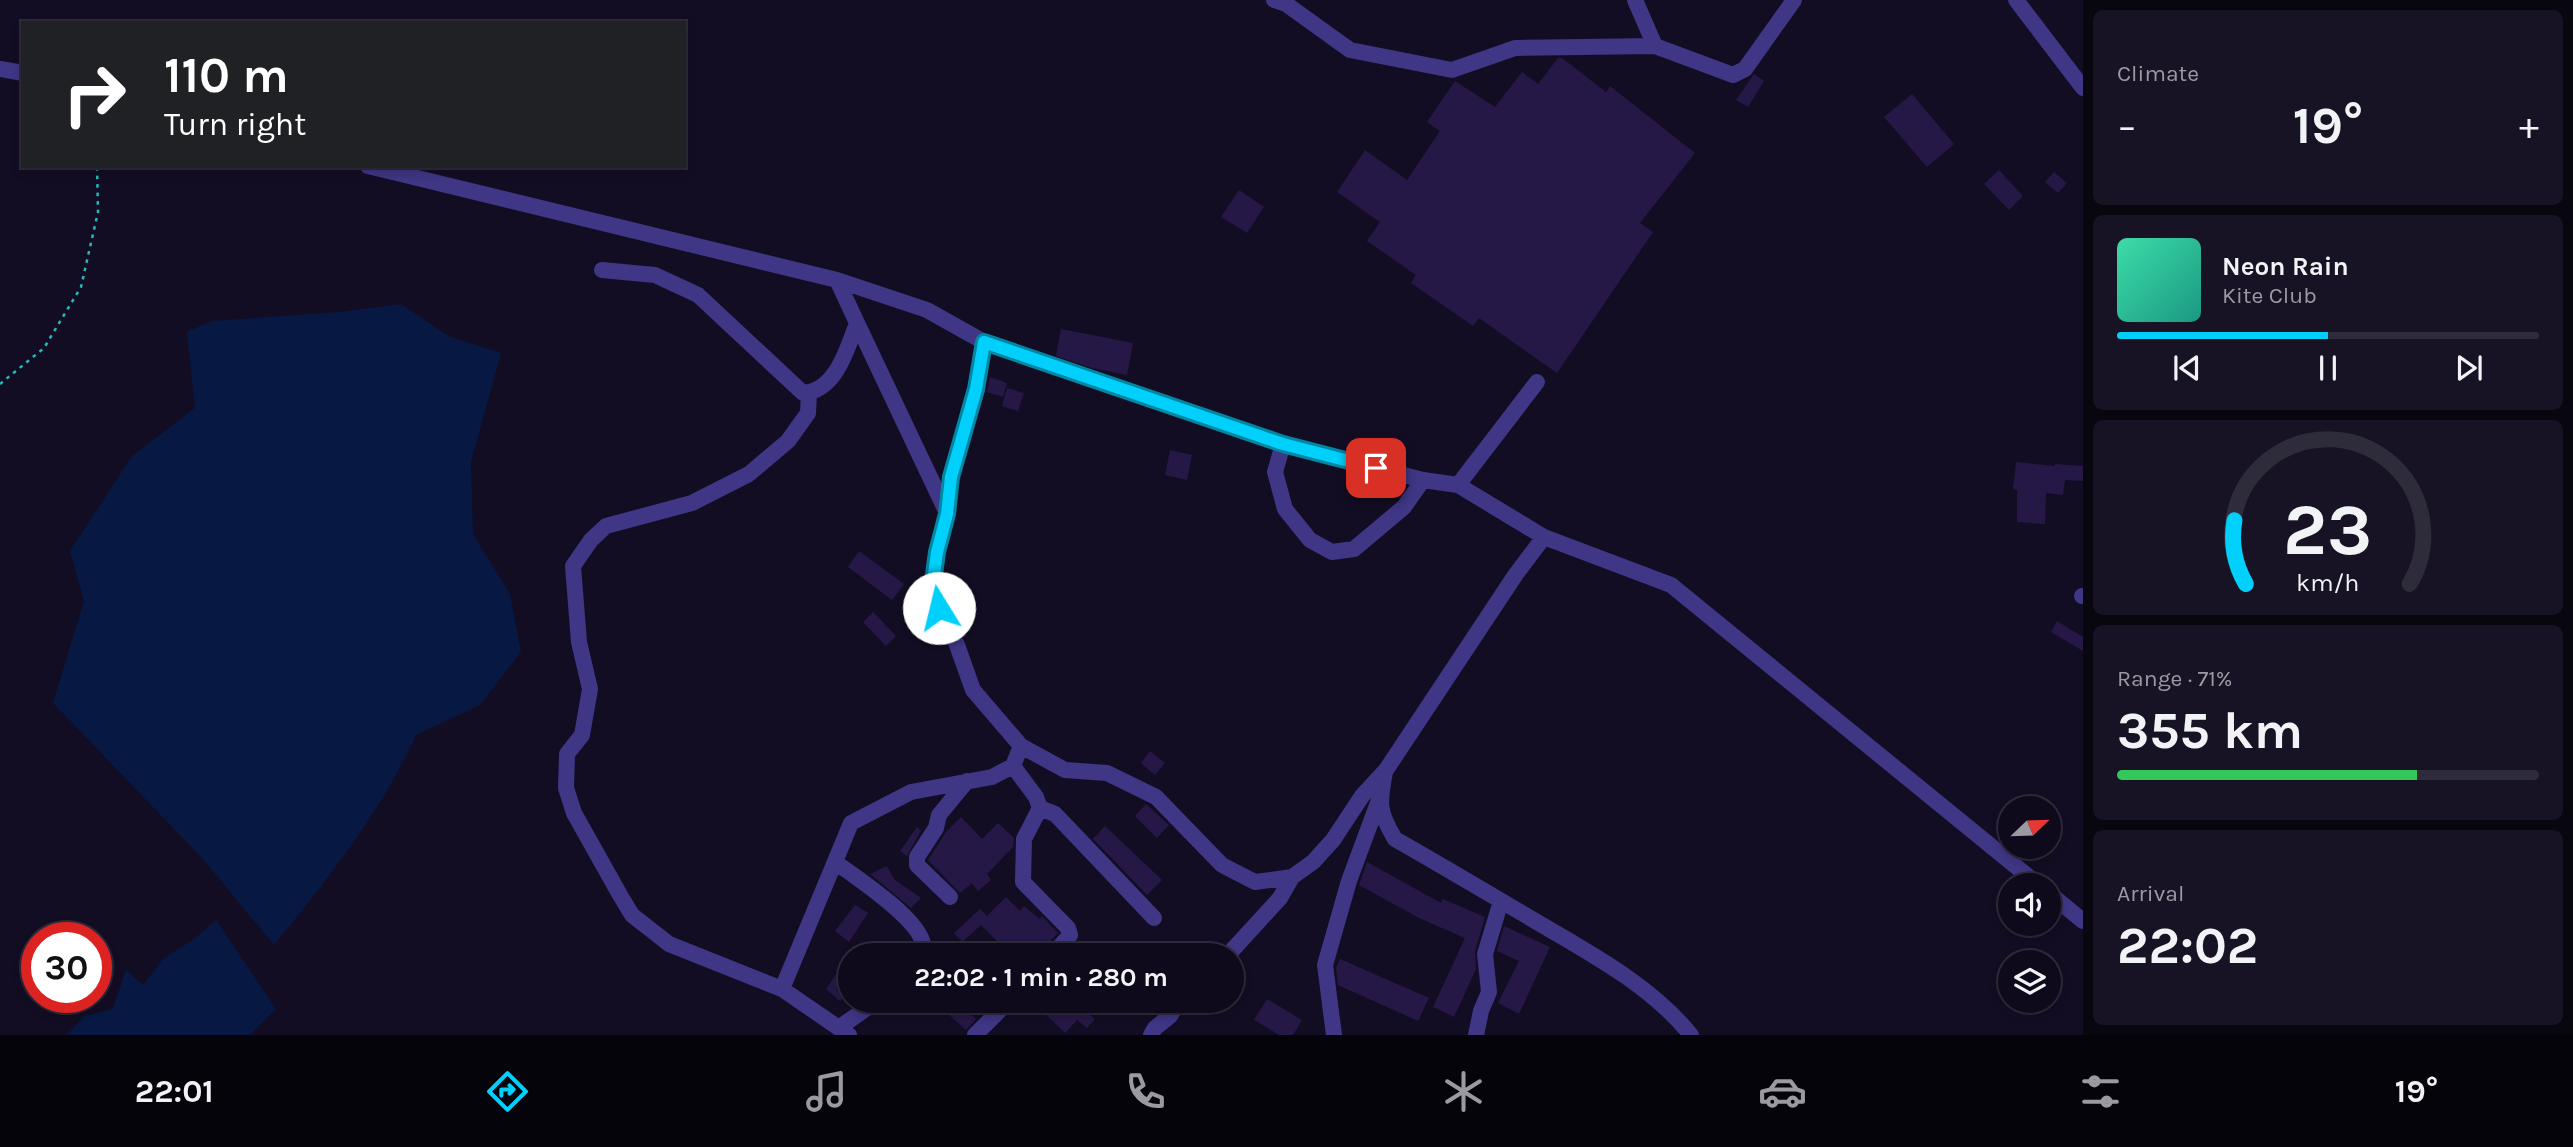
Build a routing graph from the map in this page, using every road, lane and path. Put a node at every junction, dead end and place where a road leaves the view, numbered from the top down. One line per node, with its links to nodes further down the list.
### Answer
1 (1274, 0): 5 (street)
2 (1635, 0): 5 (street)
3 (1794, 0): 5 (street)
4 (2016, 0): 8 (street)
5 (1655, 46)
6 (0, 69): 7 (street)
7 (21, 74)
8 (2083, 88)
9 (97, 168): 16 (path)
10 (376, 168): 12 (street)
11 (602, 270): 17 (street)
12 (837, 280): 13 (street); 14 (street)
13 (857, 323): 17 (street); 21 (street)
14 (984, 342): 18 (street); 21 (street)
15 (1537, 382): 20 (street)
16 (0, 384)
17 (809, 393): 40 (street)
18 (1283, 444): 19 (street); 19 (street)
19 (1423, 480): 20 (street)
20 (1458, 485): 22 (street)
21 (947, 514): 23 (street)
22 (1544, 537): 25 (street); 30 (street)
23 (1021, 746): 24 (street); 31 (street)
24 (1013, 766): 26 (street); 28 (street)
25 (1386, 770): 27 (street); 31 (street)
26 (967, 781): 29 (street); 32 (street)
27 (1379, 800): 33 (street); 47 (street)
28 (1040, 808): 35 (street); 38 (street)
29 (835, 862): 37 (street); 40 (street)
30 (2024, 873)
31 (1292, 877): 39 (street)
32 (950, 897)
33 (1501, 901): 48 (street); 49 (street)
34 (2061, 903): 36 (street)
35 (1154, 918)
36 (2083, 921)
37 (923, 943)
38 (1063, 943)
39 (1239, 943)
40 (782, 989): 44 (street)
41 (864, 1013): 44 (street)
42 (997, 1013): 45 (street)
43 (1172, 1013): 46 (street)
44 (845, 1031)
45 (975, 1035)
46 (1151, 1035)
47 (1334, 1035)
48 (1476, 1035)
49 (1691, 1035)

